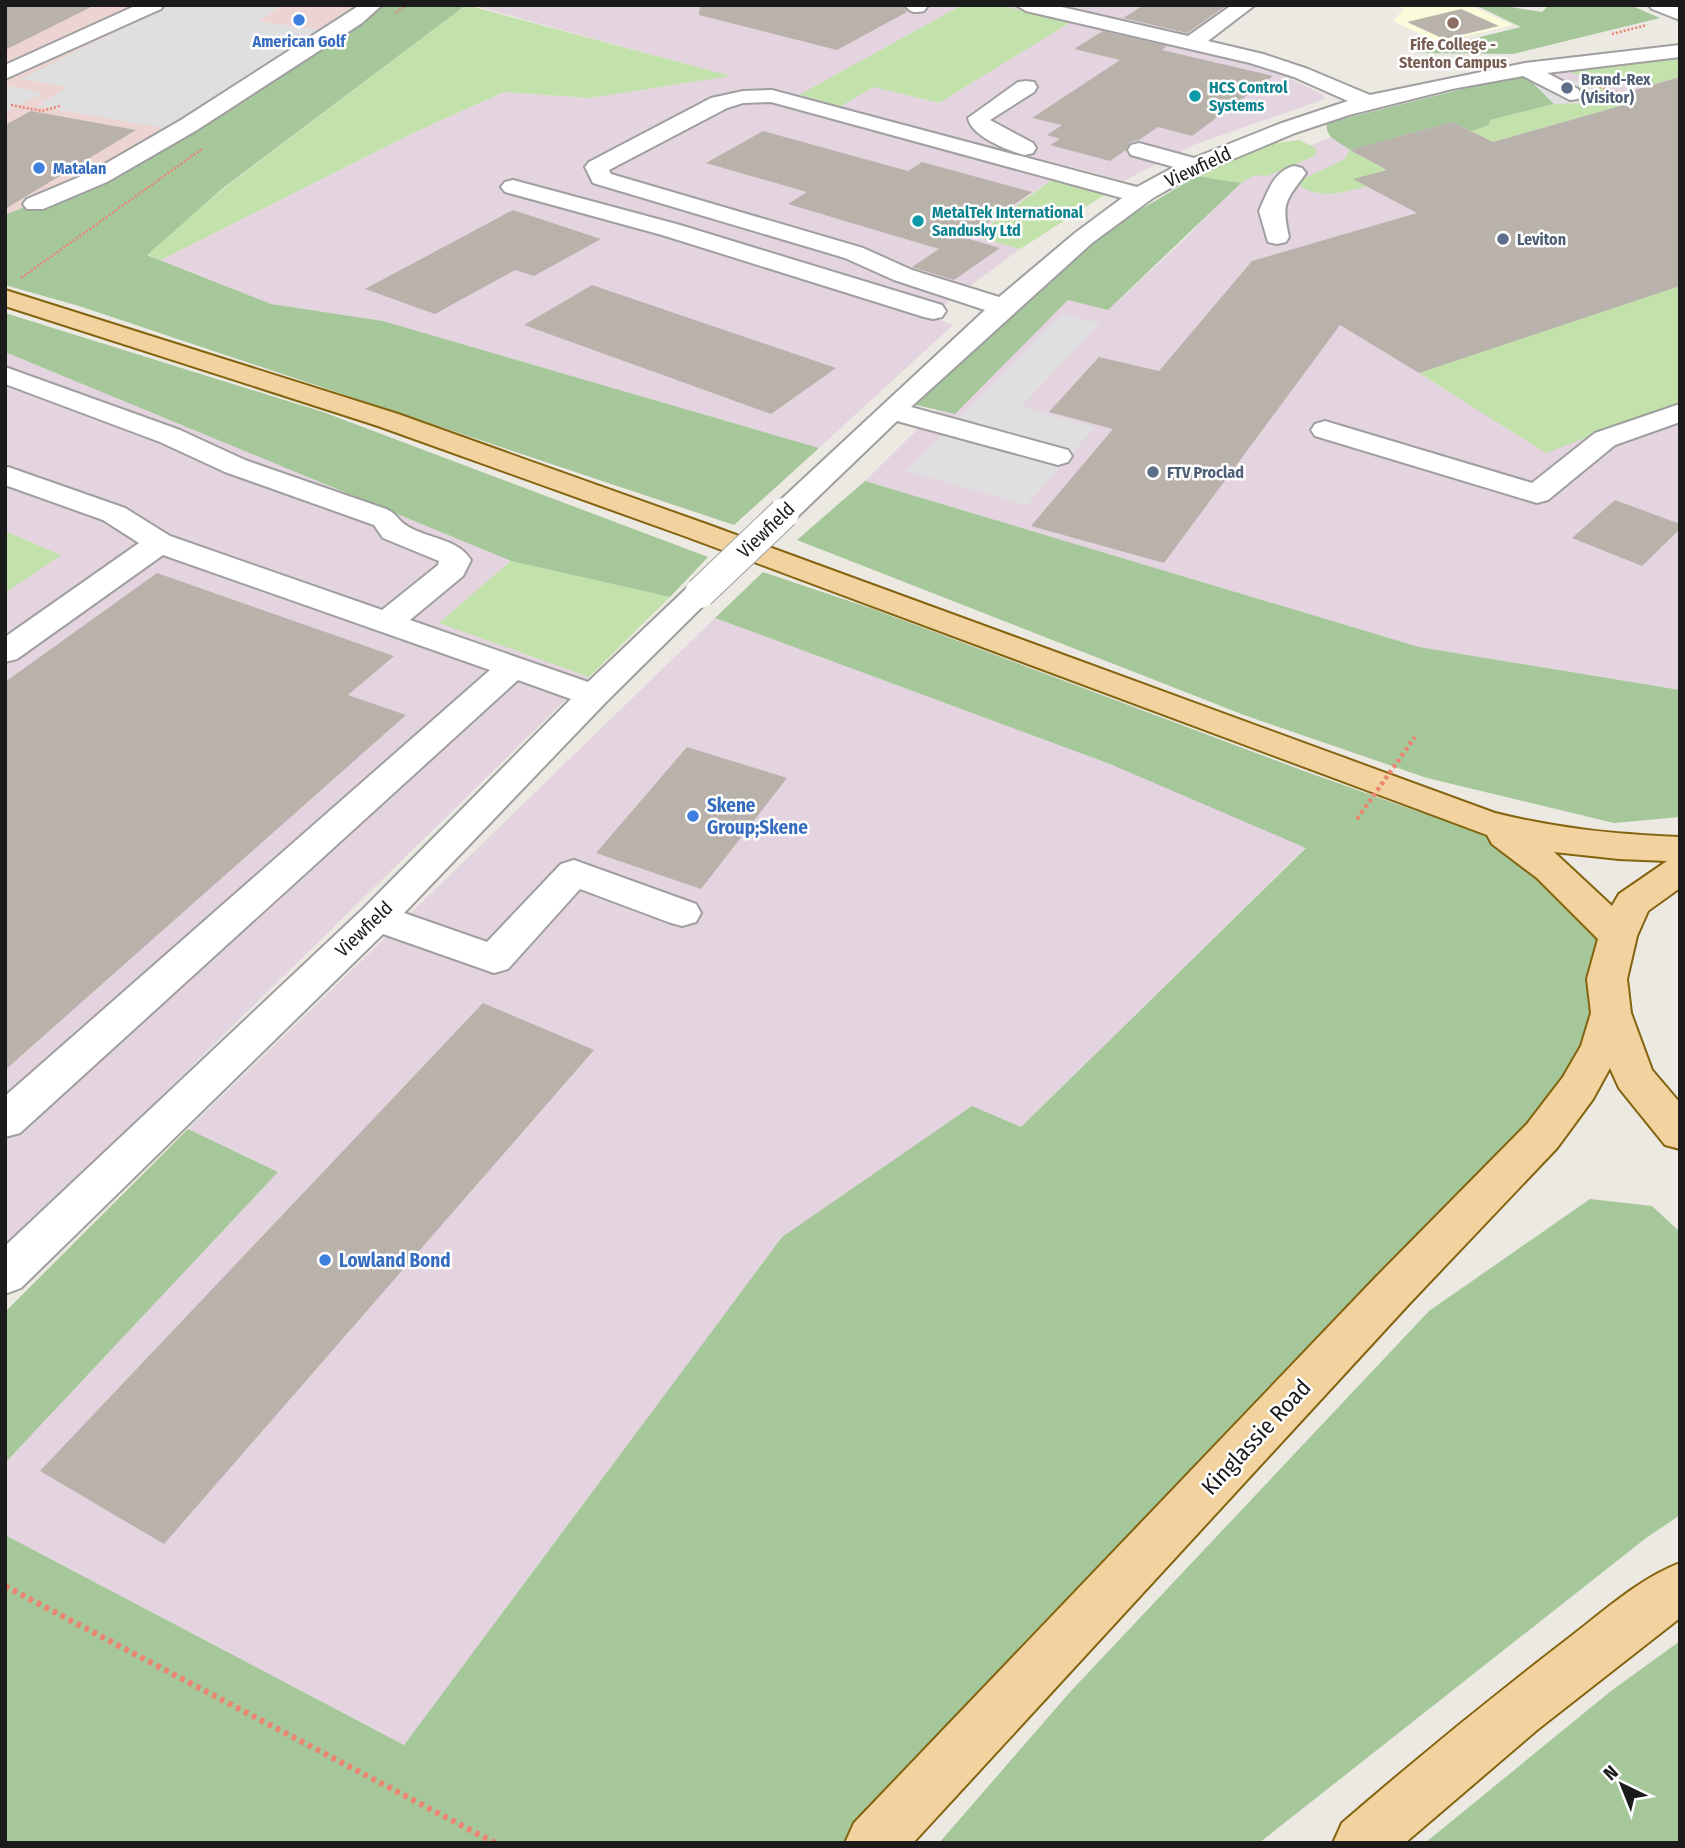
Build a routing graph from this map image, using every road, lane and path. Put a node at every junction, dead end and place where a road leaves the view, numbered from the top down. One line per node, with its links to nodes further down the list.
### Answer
1 (153, 5): 7 (street)
2 (372, 5): 23 (street)
3 (1026, 5): 9 (street)
4 (1245, 5): 9 (street)
5 (1659, 5): 6 (street)
6 (1680, 14)
7 (97, 32): 8 (street); 12 (street)
8 (129, 37)
9 (1191, 44): 15 (street)
10 (1680, 51): 11 (street, Viewfield)
11 (1525, 69): 14 (street); 15 (street, Viewfield)
12 (5, 73)
13 (1026, 87): 22 (street)
14 (1570, 94)
15 (1367, 102): 19 (street, Viewfield)
16 (11, 105): 17 (path)
17 (60, 106)
18 (1139, 150): 19 (street)
19 (1198, 166): 22 (street, Viewfield)
20 (1294, 173): 24 (street)
21 (513, 187): 27 (street)
22 (1150, 190): 26 (street, Viewfield); 26 (street)
23 (35, 204)
24 (1277, 237)
25 (5, 298): 41 (main road)
26 (1003, 307): 27 (street, Viewfield)
27 (982, 326): 29 (street, Viewfield)
28 (5, 375): 35 (street)
29 (892, 411): 32 (street); 38 (street, Viewfield, bridge)
30 (1680, 412): 31 (street)
31 (1325, 430)
32 (1058, 456)
33 (8, 476): 34 (street)
34 (159, 544): 35 (street); 36 (street)
35 (386, 623): 37 (street)
36 (5, 652)
37 (512, 668): 38 (street); 48 (street)
38 (594, 695): 45 (street, Viewfield)
39 (1415, 737): 40 (path, bridge)
40 (1357, 819)
41 (1485, 824): 42 (main road); 46 (main road)
42 (1680, 849)
43 (1680, 870): 46 (main road)
44 (682, 913): 45 (street)
45 (377, 918): 50 (street, Viewfield)
46 (1618, 936): 47 (main road)
47 (1611, 1013): 49 (main road); 54 (main road, Kinglassie Road)
48 (5, 1121)
49 (1680, 1133)
50 (5, 1275)
51 (5, 1586): 53 (path)
52 (1680, 1587): 55 (main road)
53 (495, 1843)
54 (874, 1843)
55 (1362, 1843)

